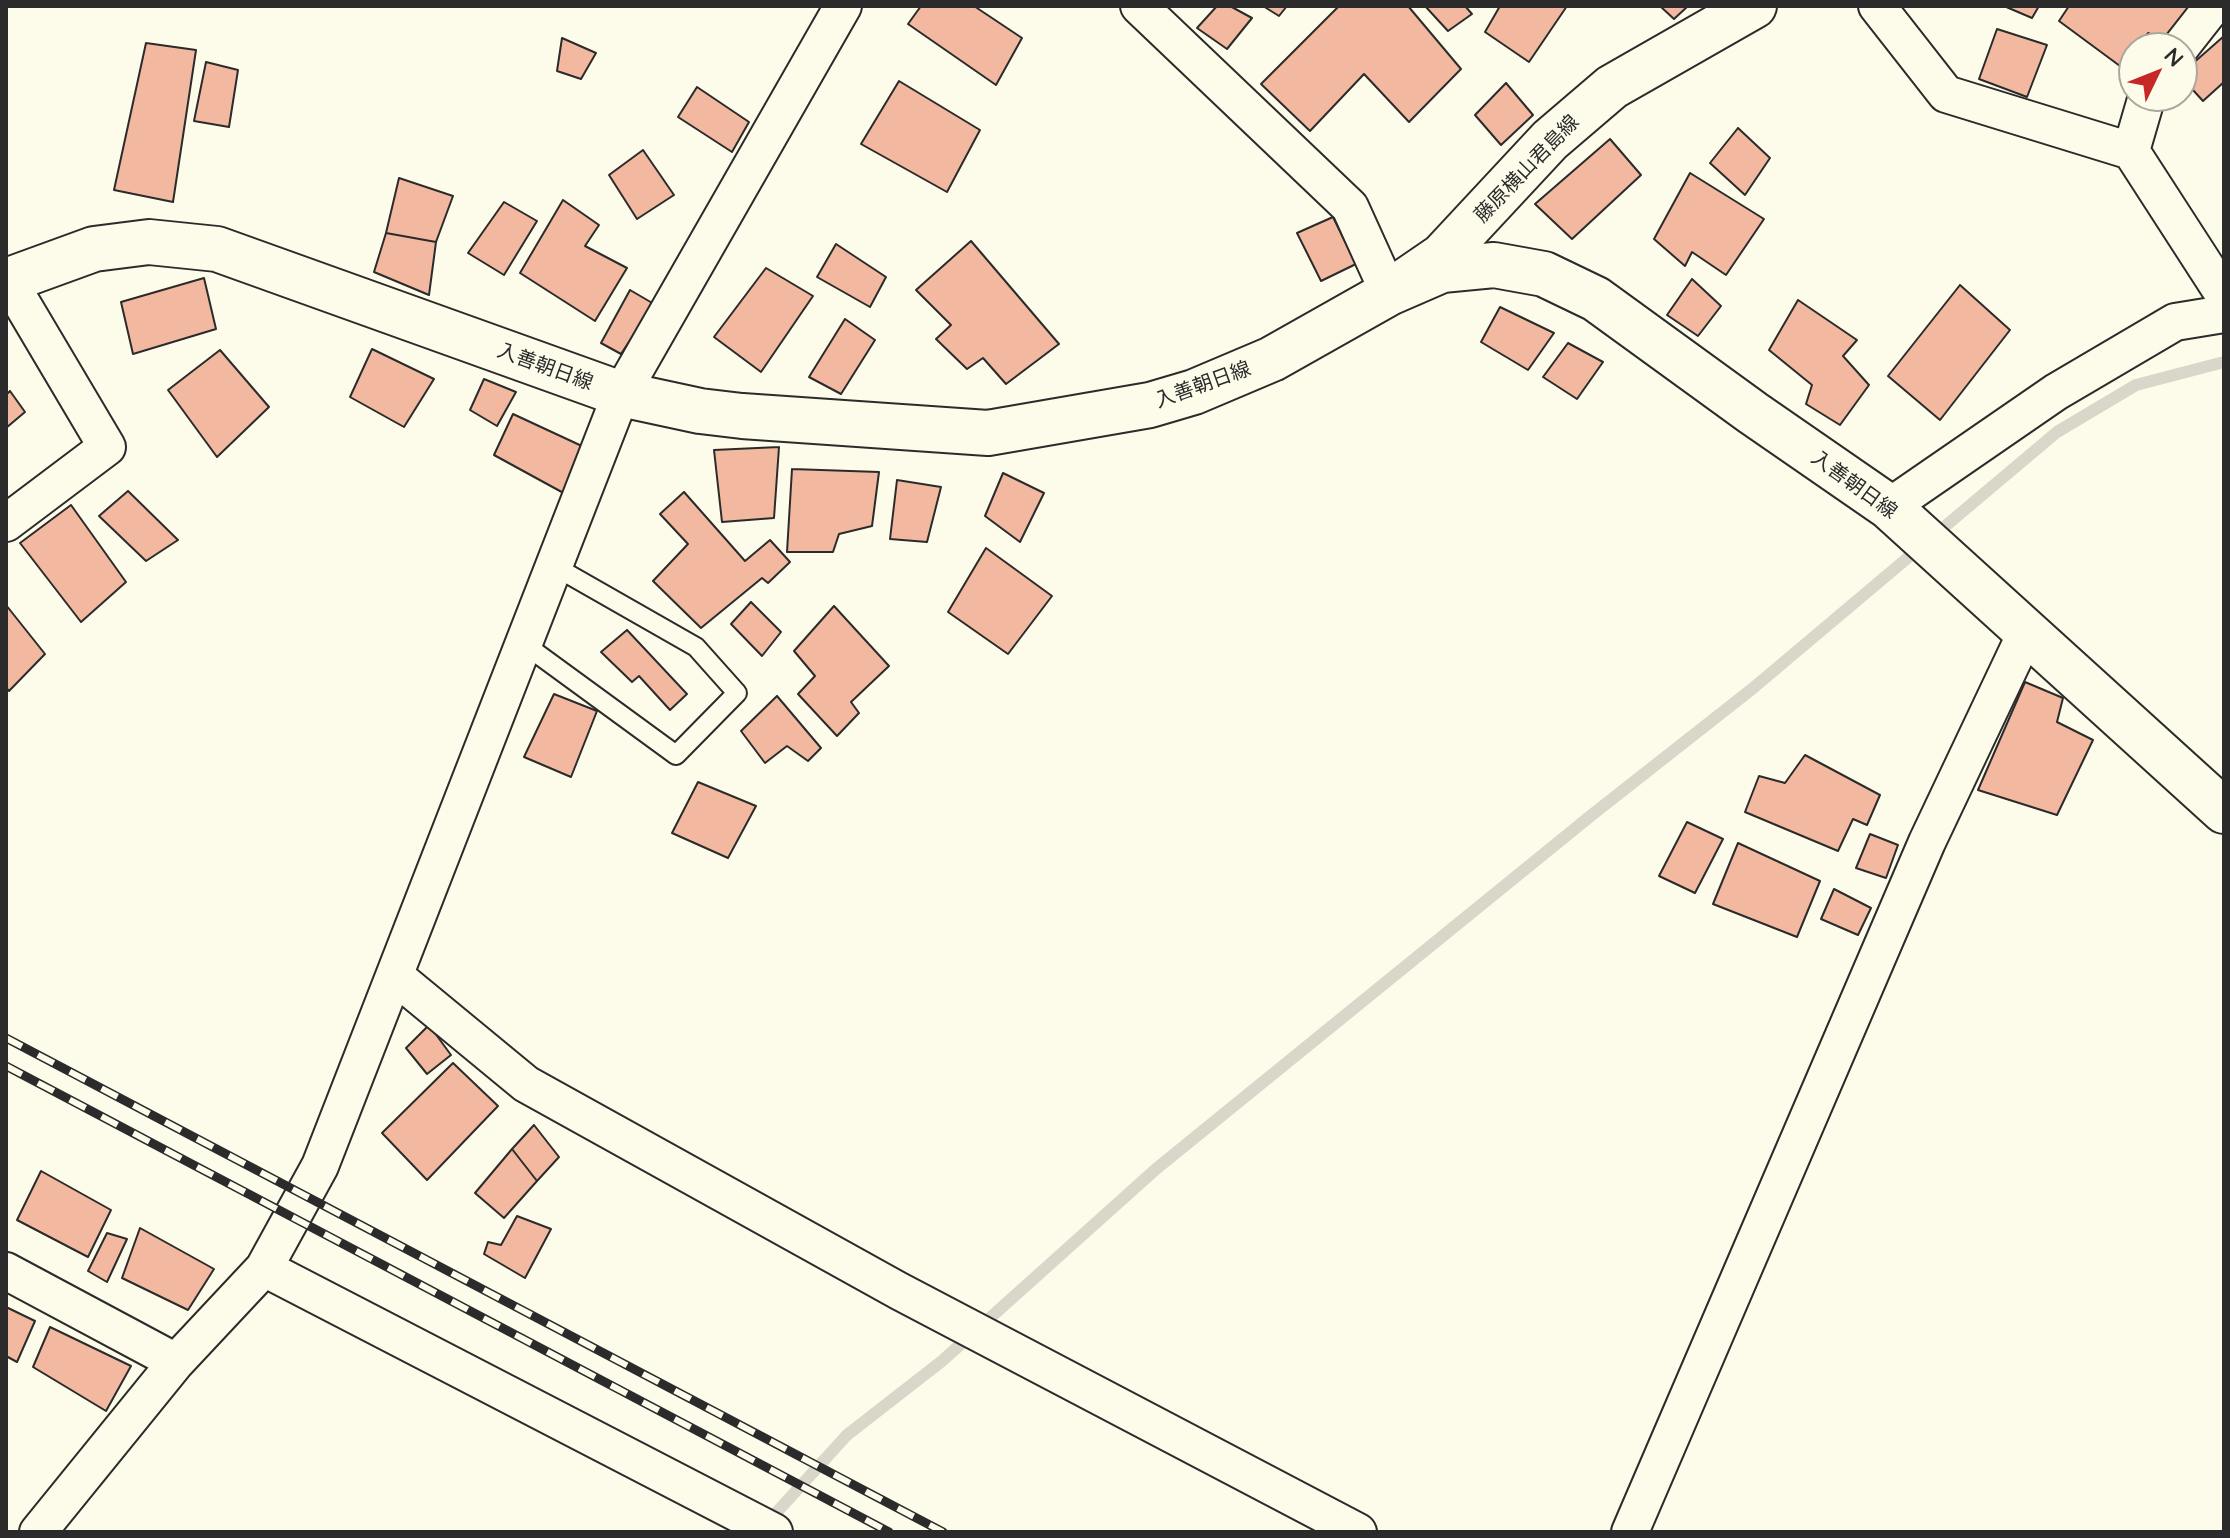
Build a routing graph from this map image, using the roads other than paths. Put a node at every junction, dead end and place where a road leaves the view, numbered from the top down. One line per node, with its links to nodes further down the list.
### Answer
1 (843, 6): 13 (street)
2 (1139, 6): 10 (street)
3 (1754, 6): 10 (main road, 藤原横山君島線)
4 (1877, 6): 8 (street)
5 (2213, 6): 6 (street)
6 (2193, 32)
7 (2142, 112): 8 (street)
8 (2131, 151): 11 (street)
9 (7, 280): 13 (main road, 入善朝日線); 15 (street)
10 (1389, 293): 13 (main road, 入善朝日線); 14 (main road, 入善朝日線)
11 (2224, 295)
12 (2224, 314): 14 (street)
13 (621, 394): 16 (street)
14 (1889, 507): 17 (main road, 入善朝日線)
15 (6, 523)
16 (554, 566): 18 (street); 18 (lane)
17 (2026, 633): 19 (main road, 入善朝日線); 27 (street)
18 (524, 644): 20 (street)
19 (2224, 811)
20 (395, 976): 21 (street); 26 (street)
21 (264, 1268): 23 (street); 25 (street)
22 (6, 1271): 23 (street)
23 (176, 1362): 24 (street)
24 (38, 1532)
25 (774, 1532)
26 (1358, 1532)
27 (1630, 1532)

